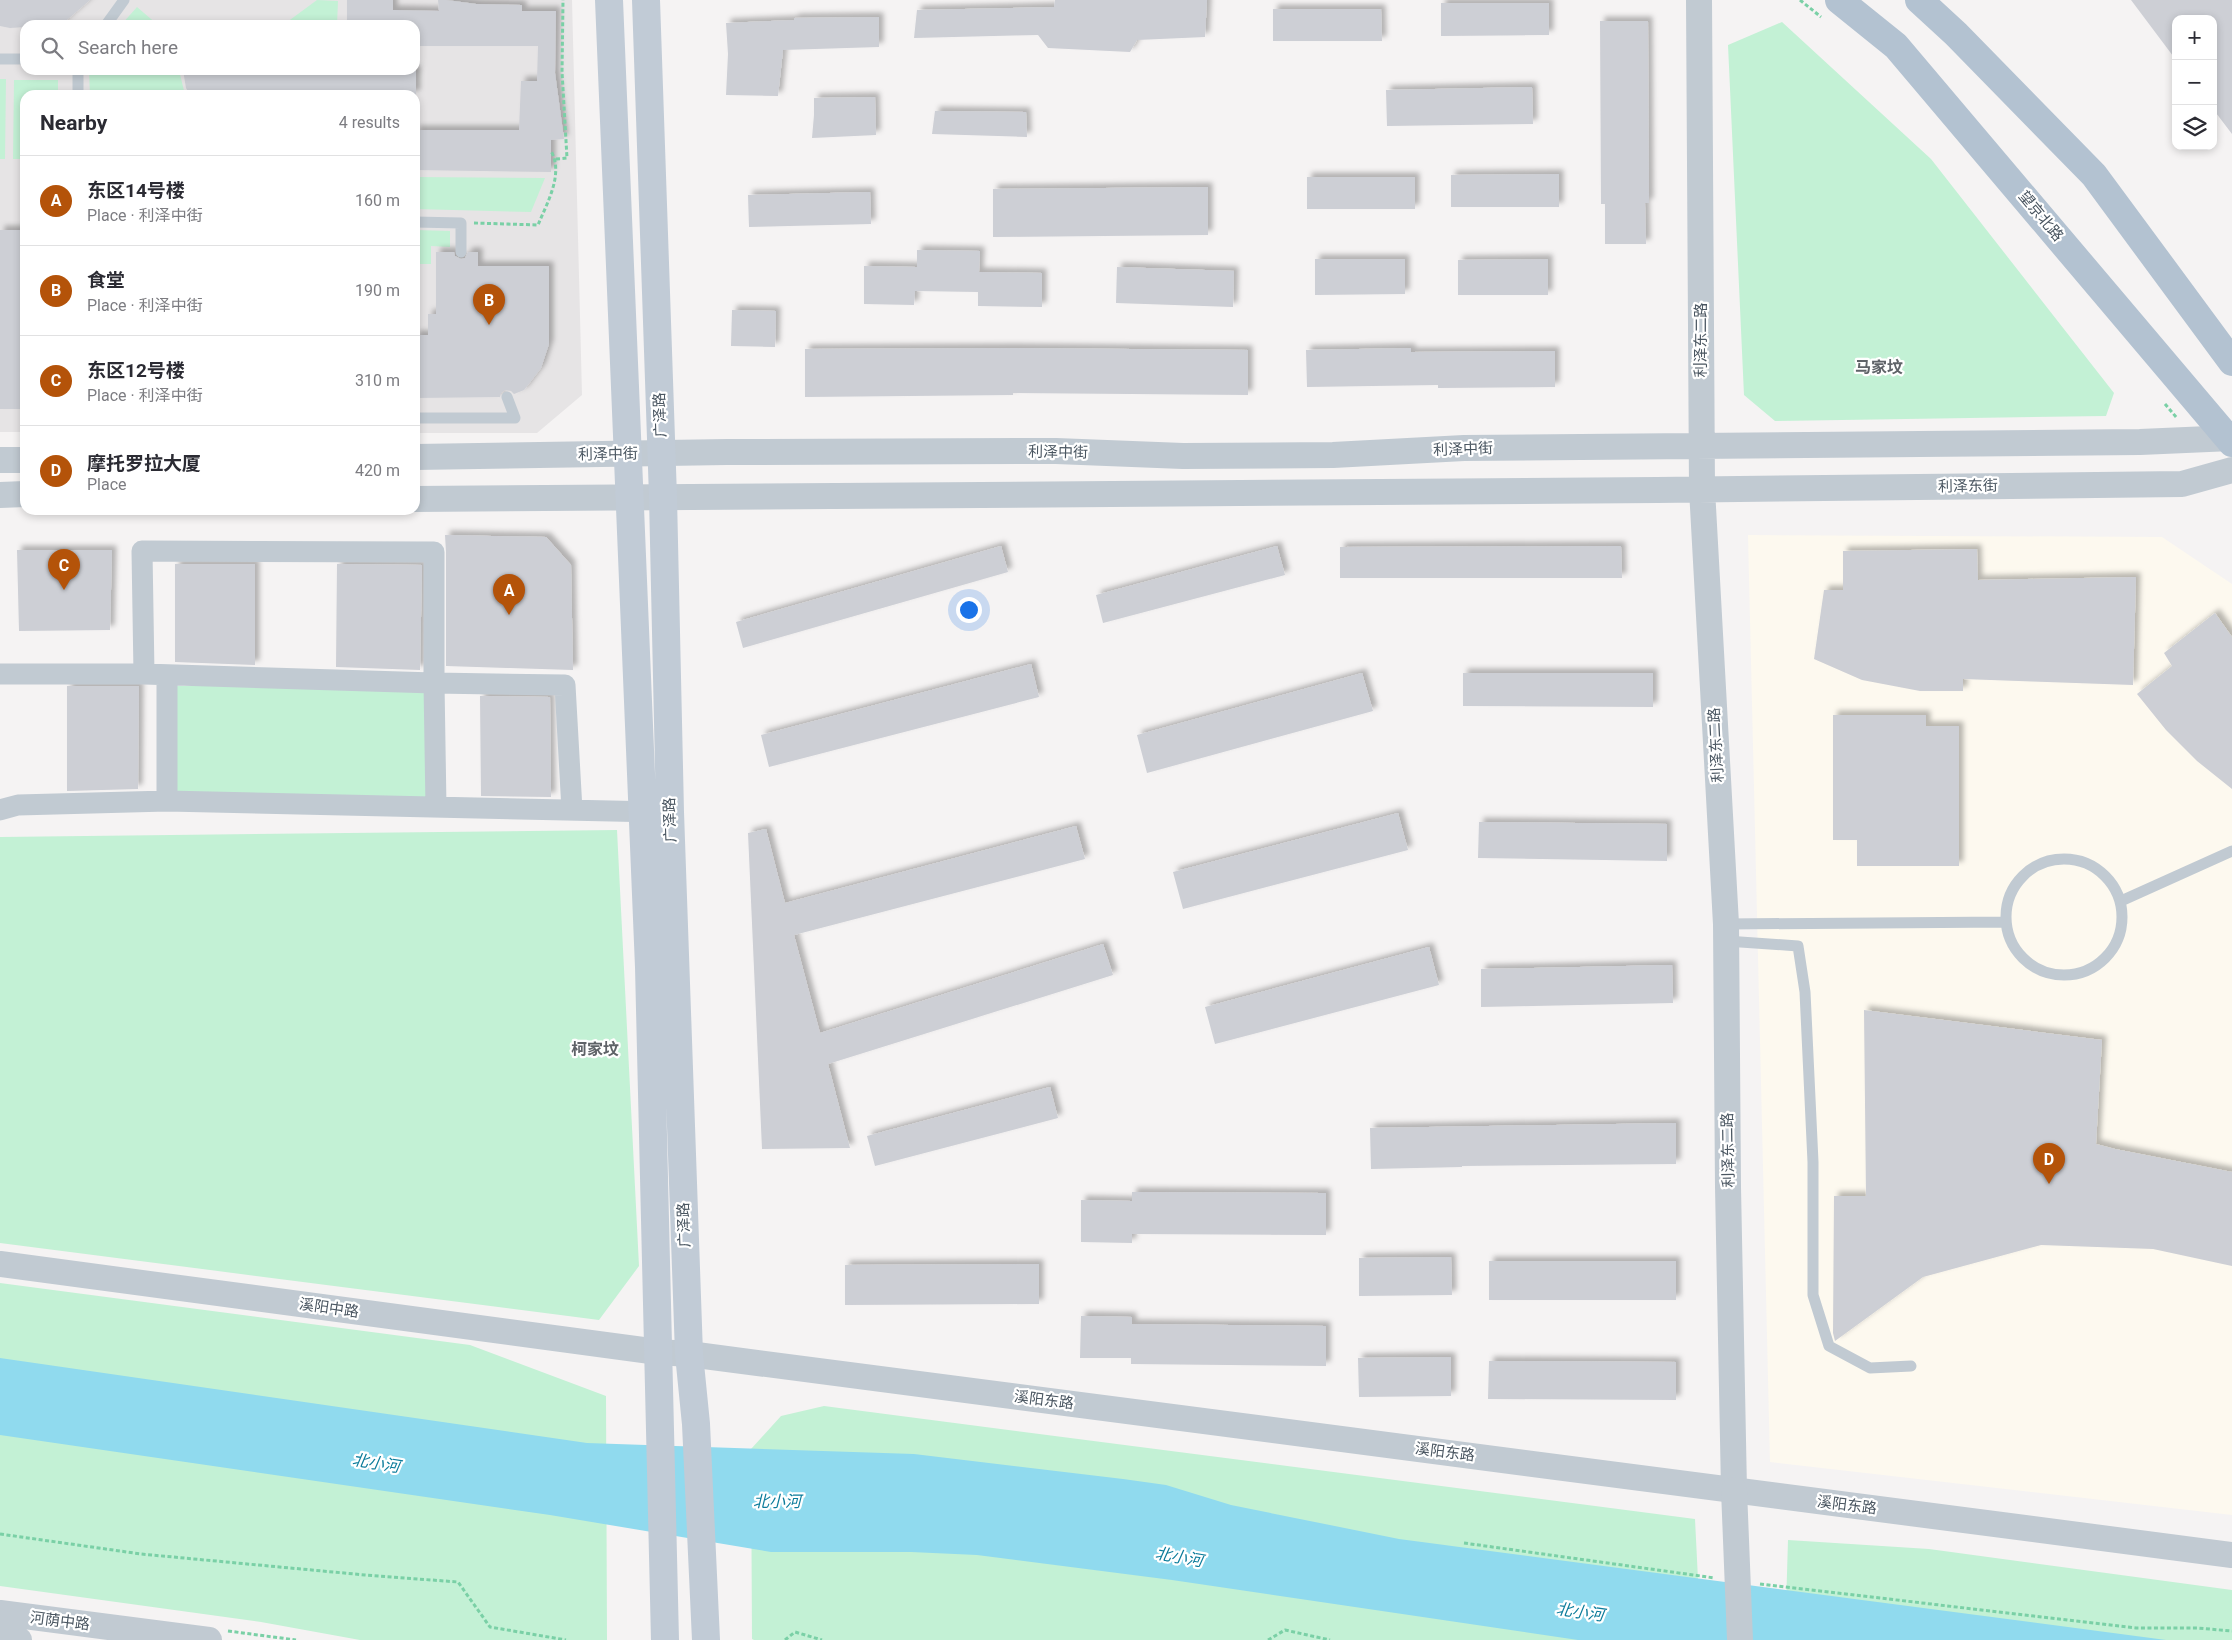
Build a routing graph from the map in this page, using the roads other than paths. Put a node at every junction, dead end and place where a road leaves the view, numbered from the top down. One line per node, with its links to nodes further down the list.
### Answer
1 (124, 0): 7 (lane)
2 (609, 0): 20 (main road, 广泽路)
3 (646, 0): 19 (main road, 广泽路)
4 (1699, 0): 18 (street, 利泽东二路)
5 (1839, 0): 17 (main road, 望京北路)
6 (1919, 0): 14 (main road)
7 (110, 20)
8 (0, 59): 9 (lane)
9 (20, 59)
10 (78, 75): 11 (lane)
11 (78, 90)
12 (420, 222): 13 (lane)
13 (461, 252)
14 (2232, 362)
15 (506, 397): 16 (lane)
16 (420, 418)
17 (2231, 440): 18 (street)
18 (1702, 446): 19 (street, 利泽中街); 25 (street, 利泽东二路)
19 (662, 453): 20 (street, 利泽中街); 29 (main road, 广泽路)
20 (627, 454): 21 (street, 利泽中街); 28 (main road, 广泽路)
21 (420, 457)
22 (0, 460): 23 (street)
23 (20, 460)
24 (2232, 470): 25 (street, 利泽东街)
25 (1702, 489): 29 (street); 43 (street, 利泽东二路)
26 (20, 494): 27 (street)
27 (0, 495)
28 (629, 497): 29 (street); 30 (street); 39 (main road, 广泽路)
29 (663, 497): 39 (main road, 广泽路)
30 (420, 499)
31 (0, 674): 32 (street)
32 (144, 674): 33 (street); 34 (street)
33 (167, 675): 34 (street); 35 (street)
34 (434, 683): 36 (street); 38 (street)
35 (167, 801): 36 (street); 37 (street)
36 (436, 807): 38 (street)
37 (0, 810)
38 (572, 810): 39 (street)
39 (657, 812): 45 (main road, 广泽路); 46 (main road, 广泽路)
40 (2232, 851): 41 (lane)
41 (2120, 902): 42 (lane); 42 (lane)
42 (2006, 922): 43 (lane)
43 (1726, 933): 47 (lane); 48 (street, 利泽东二路)
44 (0, 1264): 45 (street, 溪阳中路)
45 (658, 1352): 46 (street, 溪阳东路); 54 (main road, 广泽路)
46 (689, 1354): 48 (street, 溪阳东路); 55 (main road, 广泽路)
47 (1912, 1366)
48 (1734, 1490): 49 (street, 溪阳东路); 56 (street, 利泽东二路, bridge)
49 (2232, 1555)
50 (0, 1613): 53 (street, 河荫中路)
51 (0, 1637): 52 (street, 河荫中路)
52 (19, 1640)
53 (209, 1640)
54 (665, 1640)
55 (706, 1640)
56 (1740, 1640)

